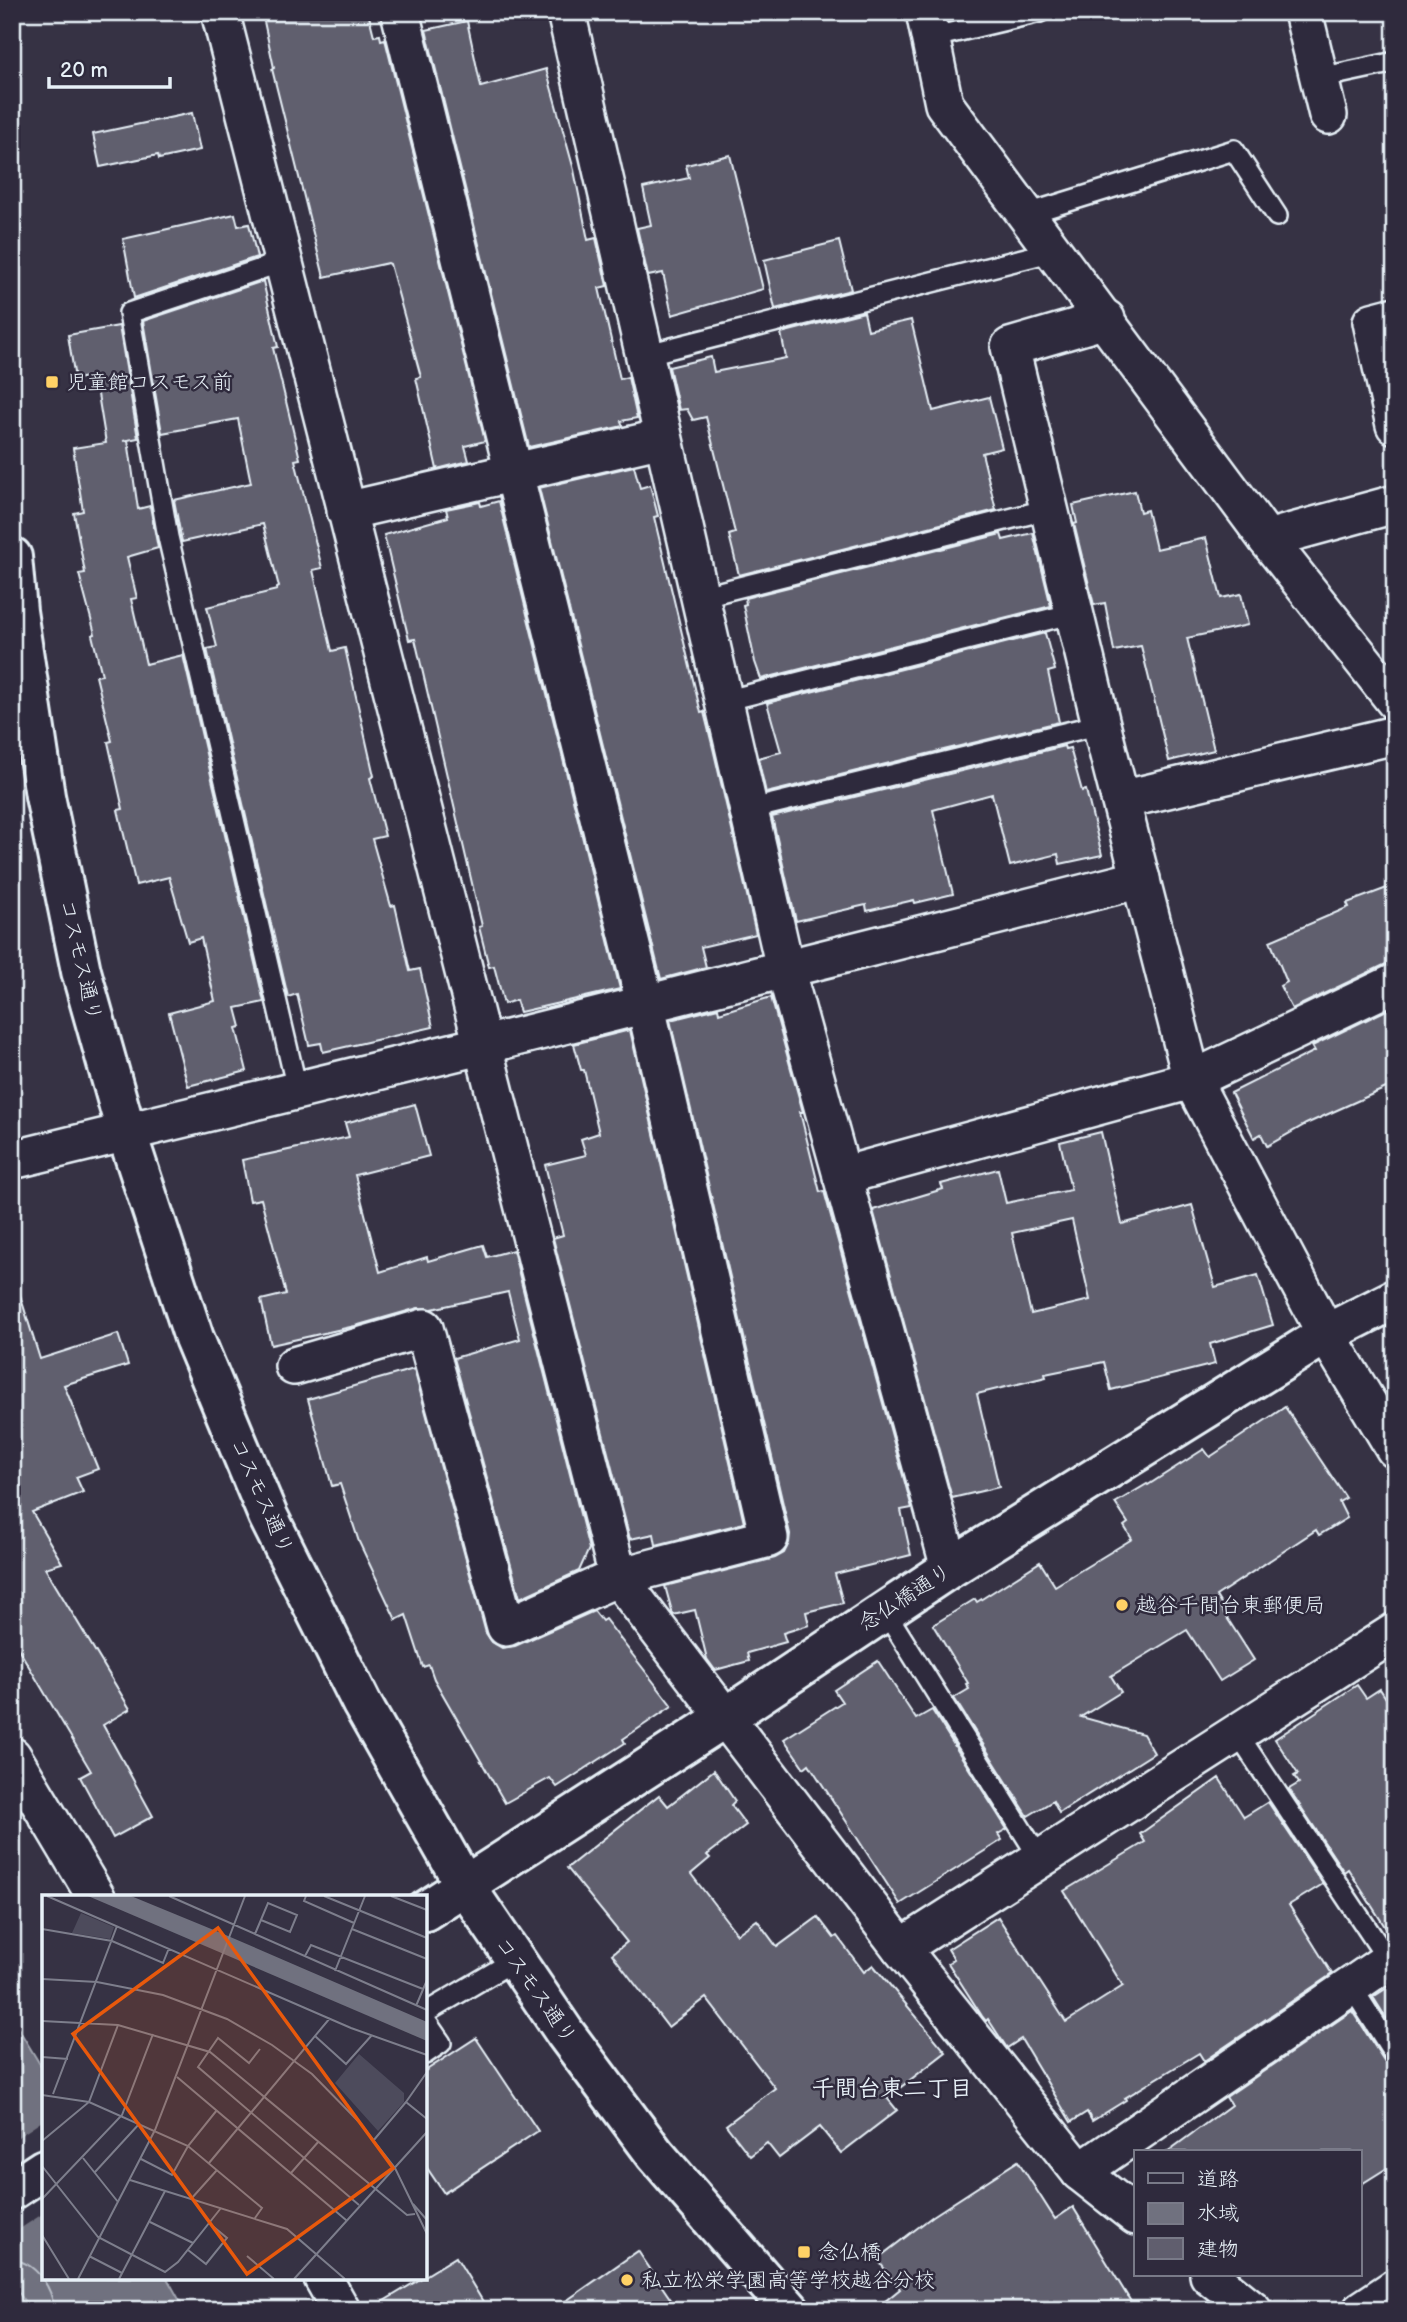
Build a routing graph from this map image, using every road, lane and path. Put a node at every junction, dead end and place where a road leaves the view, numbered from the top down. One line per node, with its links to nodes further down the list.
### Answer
1 (220, 12): 13 (street)
2 (400, 12): 19 (street)
3 (566, 12): 16 (street)
4 (1040, 12): 6 (lane)
5 (1303, 12): 8 (street)
6 (928, 25): 10 (street)
7 (1395, 62): 8 (lane)
8 (1320, 78): 9 (street)
9 (1328, 115)
10 (1027, 214): 11 (lane); 12 (street)
11 (1277, 216)
12 (1054, 251): 15 (street); 16 (lane)
13 (282, 262): 22 (street); 39 (lane)
14 (1395, 316): 17 (street)
15 (1106, 319): 21 (street); 23 (street)
16 (644, 355): 18 (street)
17 (1395, 425)
18 (663, 438): 19 (street); 25 (street)
19 (513, 473): 22 (street); 36 (street)
20 (1395, 504): 23 (street)
21 (1049, 509): 25 (lane); 26 (street)
22 (346, 511): 37 (street)
23 (1268, 539): 28 (street)
24 (12, 558): 40 (street, コスモス通り)
25 (700, 597): 27 (street)
26 (1074, 613): 27 (lane); 29 (street)
27 (723, 701): 32 (street)
28 (1395, 701)
29 (1101, 724): 31 (street); 32 (lane)
30 (1395, 735): 31 (street)
31 (1121, 800): 33 (street)
32 (748, 810): 34 (street)
33 (1141, 879): 34 (street); 38 (street)
34 (785, 968): 36 (street); 42 (street)
35 (1395, 984): 38 (street)
36 (646, 1003): 37 (street); 48 (street)
37 (484, 1045): 39 (street); 48 (street)
38 (1192, 1080): 42 (street); 44 (street)
39 (297, 1090): 40 (street)
40 (126, 1131): 41 (street); 55 (street, コスモス通り)
41 (12, 1160)
42 (842, 1176): 47 (street)
43 (1395, 1299): 44 (street, 念仏橋通り)
44 (1326, 1334): 46 (street); 47 (street, 念仏橋通り)
45 (293, 1366): 48 (street)
46 (1395, 1449)
47 (950, 1568): 49 (street, 念仏橋通り)
48 (618, 1577): 51 (street)
49 (885, 1611): 51 (street, 念仏橋通り); 54 (lane)
50 (1395, 1632): 52 (street)
51 (726, 1717): 55 (street, 念仏橋通り); 58 (street)
52 (1237, 1733): 54 (street); 59 (lane)
53 (12, 1756): 56 (street)
54 (1040, 1859): 58 (street)
55 (464, 1884): 57 (street, 念仏橋通り); 60 (street, コスモス通り)
56 (95, 1895)
57 (427, 1910)
58 (901, 1948): 67 (street)
59 (1391, 1958): 61 (street)
60 (515, 1960): 62 (lane); 74 (street, コスモス通り)
61 (1351, 1986): 65 (lane); 67 (street)
62 (427, 2012)
63 (427, 2023): 64 (lane)
64 (427, 2053)
65 (1395, 2055)
66 (42, 2170): 68 (street)
67 (1080, 2172): 69 (street)
68 (12, 2190)
69 (1134, 2214)
70 (1210, 2276): 75 (street)
71 (324, 2280): 73 (street)
72 (1395, 2288): 76 (street)
73 (341, 2310)
74 (790, 2310)
75 (1253, 2310)
76 (1362, 2310)

